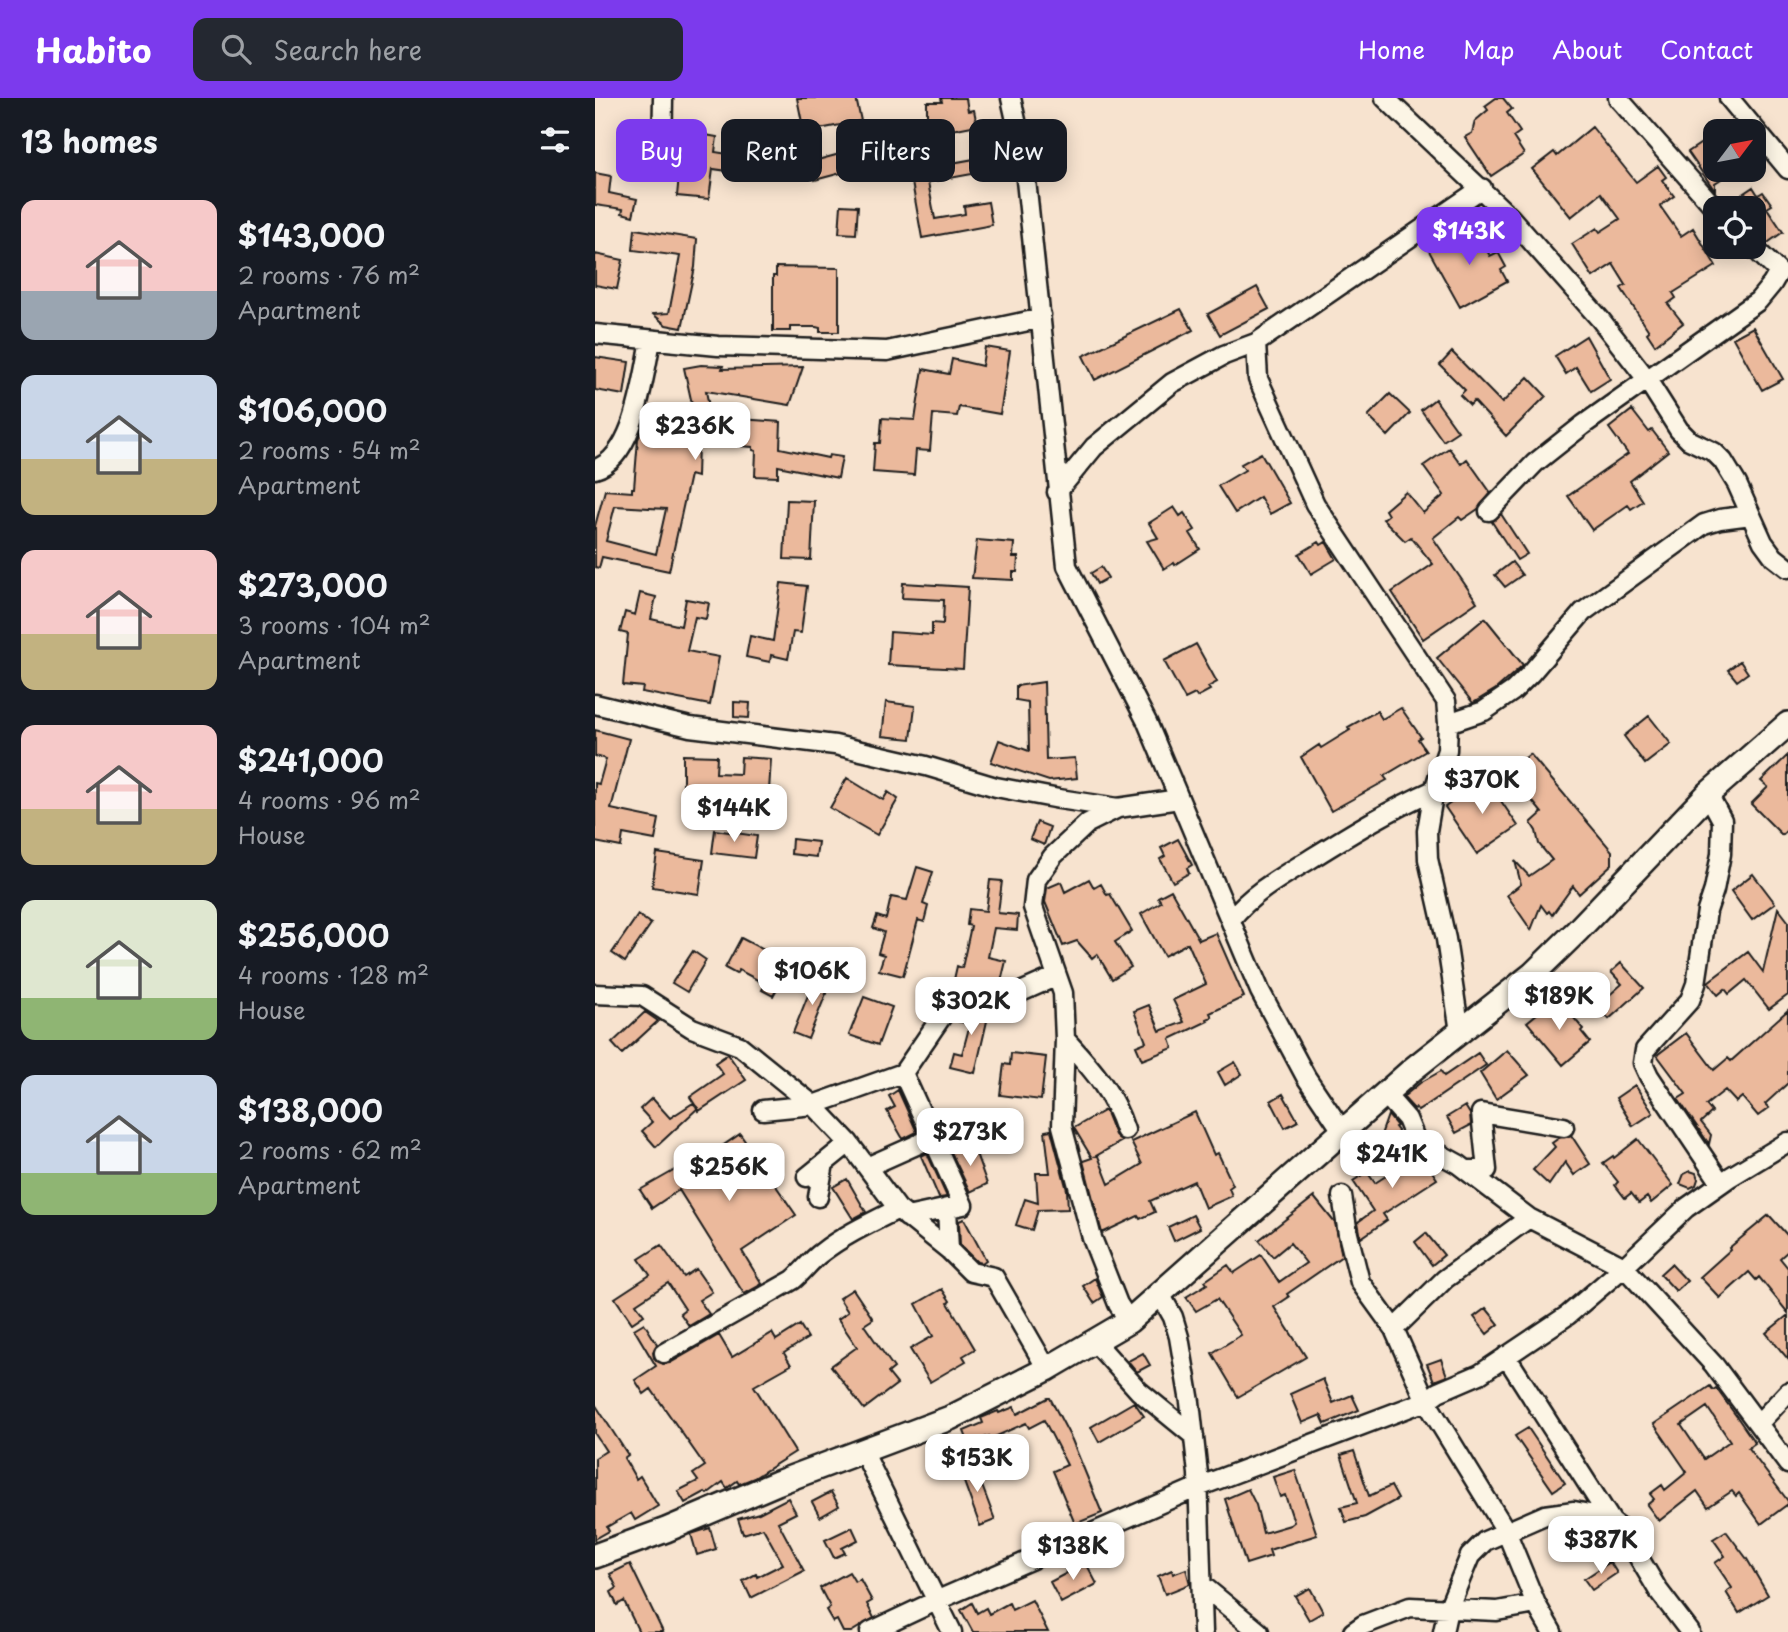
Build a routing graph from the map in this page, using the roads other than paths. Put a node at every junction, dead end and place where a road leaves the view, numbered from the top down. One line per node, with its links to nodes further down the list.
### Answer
1 (663, 98): 6 (street)
2 (1011, 98): 11 (street)
3 (1385, 98): 8 (street)
4 (1618, 98): 9 (street)
5 (1729, 98): 7 (street)
6 (663, 119)
7 (1788, 169)
8 (1482, 188): 14 (street); 15 (street)
9 (1704, 196)
10 (1765, 259): 15 (street)
11 (1041, 315): 13 (street); 17 (street)
12 (595, 334): 13 (street)
13 (652, 341): 16 (street)
14 (1256, 343): 17 (street); 22 (street)
15 (1646, 378): 18 (street); 19 (street)
16 (595, 469)
17 (1058, 492): 26 (street)
18 (1489, 511)
19 (1751, 515): 20 (street); 22 (street)
20 (1788, 568)
21 (595, 704): 27 (street)
22 (1448, 723): 24 (street)
23 (1788, 724): 25 (street)
24 (1434, 790): 28 (street); 31 (street)
25 (1707, 794): 31 (street); 47 (street)
26 (1179, 799): 27 (street); 28 (street)
27 (1118, 808): 29 (street)
28 (1231, 919): 39 (street)
29 (1057, 976): 32 (street); 33 (street)
30 (595, 994): 35 (street)
31 (1460, 1032): 34 (street)
32 (1065, 1039): 38 (street); 56 (street)
33 (903, 1073): 35 (street); 40 (street)
34 (1385, 1094): 39 (street); 45 (street)
35 (813, 1105): 36 (street); 42 (street)
36 (763, 1110)
37 (1564, 1127): 45 (street)
38 (1125, 1129)
39 (1343, 1132): 55 (street)
40 (932, 1138): 44 (street); 50 (street)
41 (1788, 1142): 47 (street)
42 (849, 1143): 43 (street); 44 (street)
43 (824, 1163): 46 (street); 49 (street)
44 (867, 1167): 51 (street)
45 (1466, 1170): 52 (street)
46 (807, 1177)
47 (1721, 1183): 54 (street)
48 (1342, 1196): 57 (street)
49 (818, 1197)
50 (947, 1208): 51 (street); 53 (street)
51 (903, 1213): 53 (street); 59 (street)
52 (1529, 1218): 54 (street); 57 (street)
53 (949, 1250): 61 (street)
54 (1625, 1267): 60 (street); 64 (street)
55 (1160, 1294): 56 (street); 65 (street)
56 (1129, 1321): 58 (street)
57 (1394, 1329): 63 (street)
58 (1095, 1342): 61 (street); 65 (street)
59 (664, 1353)
60 (1506, 1356): 63 (street); 69 (street)
61 (1047, 1369): 66 (street)
62 (1788, 1392): 64 (street)
63 (1426, 1401): 68 (street); 70 (street)
64 (1758, 1424): 67 (street)
65 (1194, 1436): 68 (street)
66 (863, 1451): 71 (street); 73 (street)
67 (1788, 1464)
68 (1198, 1486): 72 (street); 73 (street)
69 (1612, 1522): 70 (street); 83 (street)
70 (1506, 1531): 74 (street); 75 (street)
71 (595, 1556)
72 (1202, 1585): 78 (street); 79 (street)
73 (938, 1600): 76 (street); 77 (street)
74 (1536, 1604): 75 (street); 82 (street)
75 (1448, 1609): 80 (street); 81 (street)
76 (870, 1632)
77 (952, 1632)
78 (1203, 1632)
79 (1259, 1632)
80 (1353, 1632)
81 (1443, 1632)
82 (1552, 1632)
83 (1690, 1632)

